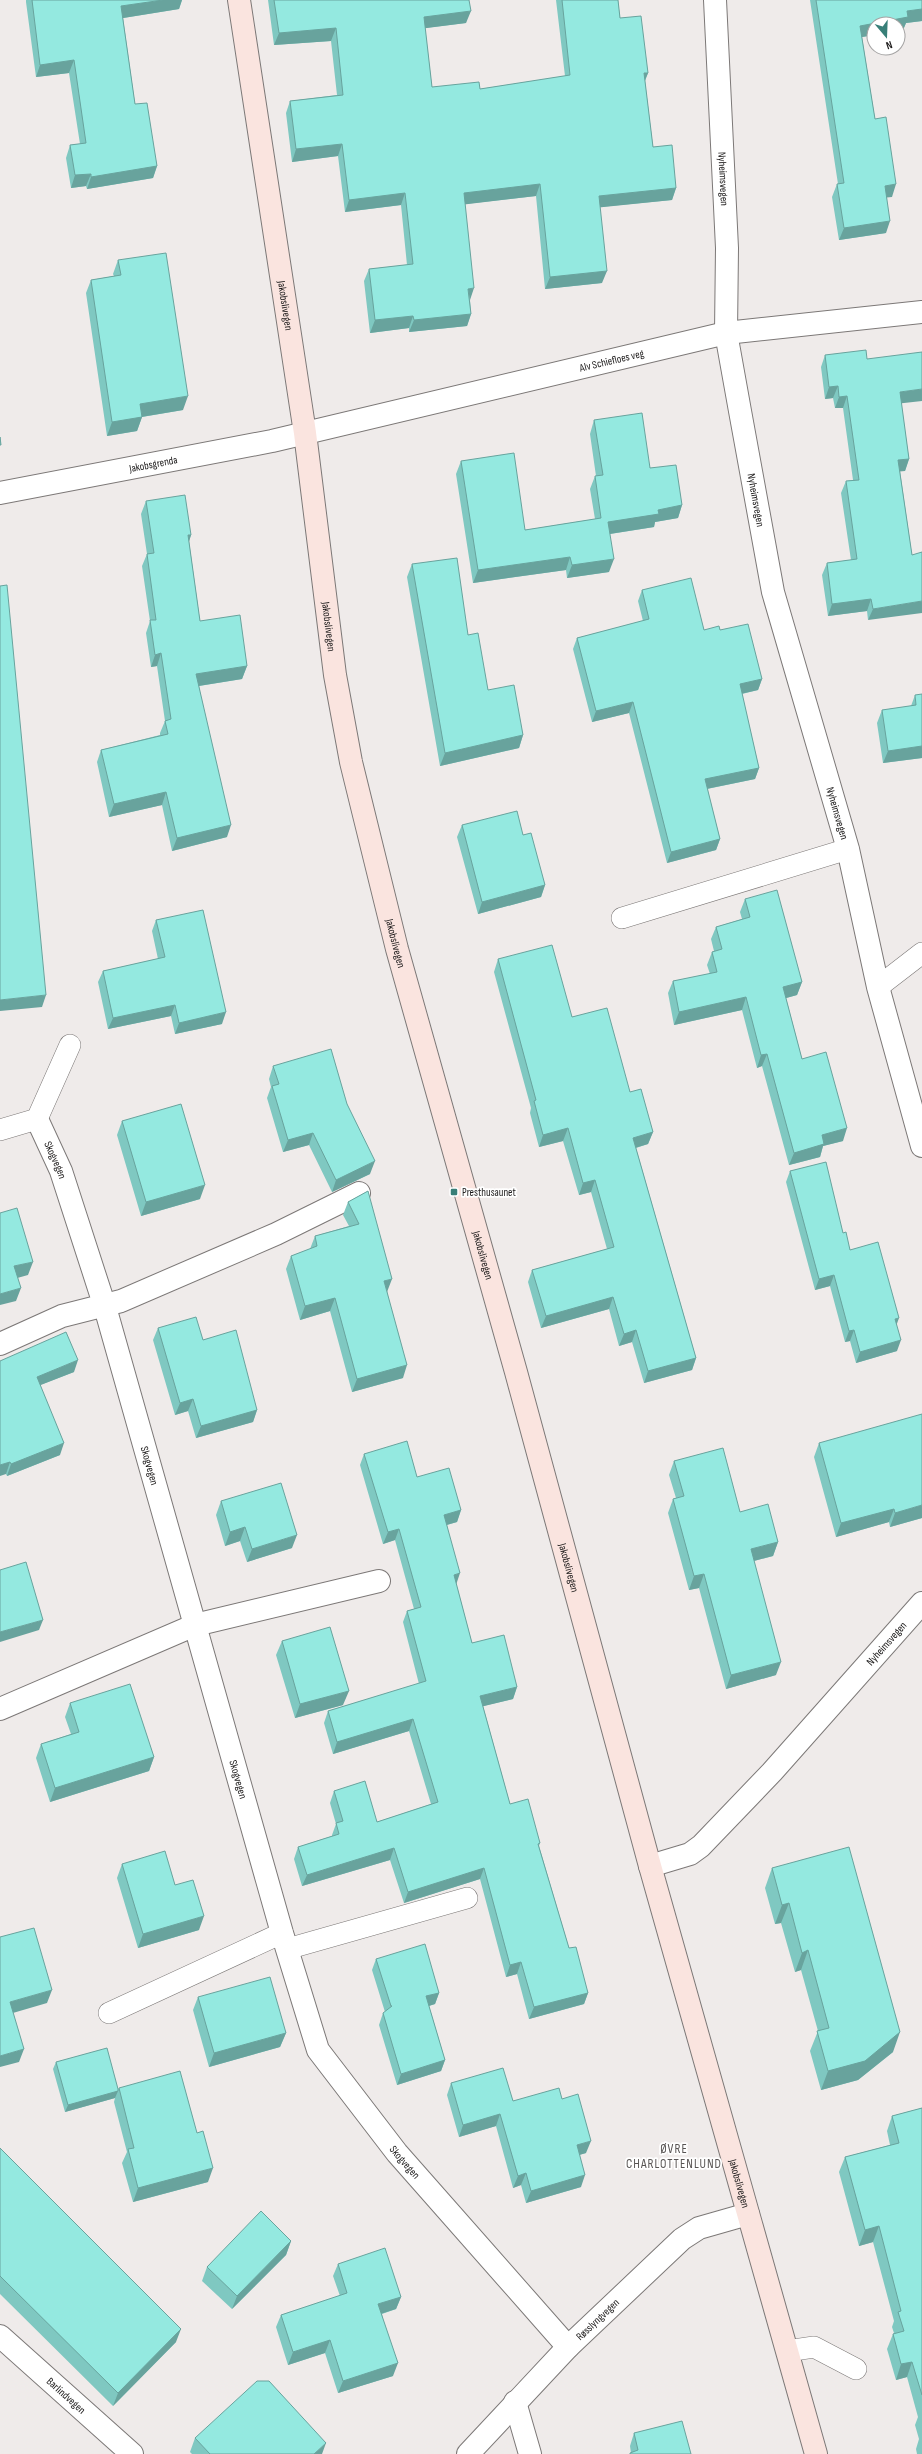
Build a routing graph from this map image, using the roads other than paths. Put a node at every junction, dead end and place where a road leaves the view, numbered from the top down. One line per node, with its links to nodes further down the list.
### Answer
1 (239, 0): 5 (street, Jakobslivegen)
2 (715, 0): 4 (street, Nyheimsvegen)
3 (922, 312): 4 (street, Alv Schiefloes veg)
4 (726, 333): 5 (street, Alv Schiefloes veg); 7 (street, Nyheimsvegen)
5 (305, 433): 6 (street, Jakobsgrenda); 22 (street, Jakobslivegen)
6 (0, 493)
7 (848, 849): 8 (lane); 10 (street, Nyheimsvegen)
8 (622, 918)
9 (922, 953): 10 (lane)
10 (878, 987): 14 (street, Nyheimsvegen)
11 (70, 1046): 12 (lane)
12 (37, 1119): 13 (lane); 16 (street, Skogvegen)
13 (0, 1130)
14 (922, 1146)
15 (359, 1193): 16 (street)
16 (105, 1307): 17 (street); 20 (street, Skogvegen)
17 (0, 1344)
18 (378, 1581): 20 (street)
19 (922, 1603): 22 (street, Nyheimsvegen)
20 (195, 1625): 21 (street); 24 (street, Skogvegen)
21 (0, 1709)
22 (650, 1866): 26 (street, Jakobslivegen)
23 (467, 1898): 24 (lane)
24 (284, 1941): 25 (lane); 28 (street, Skogvegen)
25 (109, 2013)
26 (748, 2214): 28 (street, Røsslyngvegen); 29 (street, Jakobslivegen)
27 (0, 2336): 32 (street, Barlindvegen)
28 (568, 2347): 31 (street, Røsslyngvegen)
29 (787, 2351): 30 (lane); 35 (street, Jakobslivegen)
30 (856, 2369)
31 (515, 2402): 33 (street, Røsslyngvegen); 34 (street)
32 (132, 2454)
33 (468, 2454)
34 (530, 2454)
35 (816, 2454)

